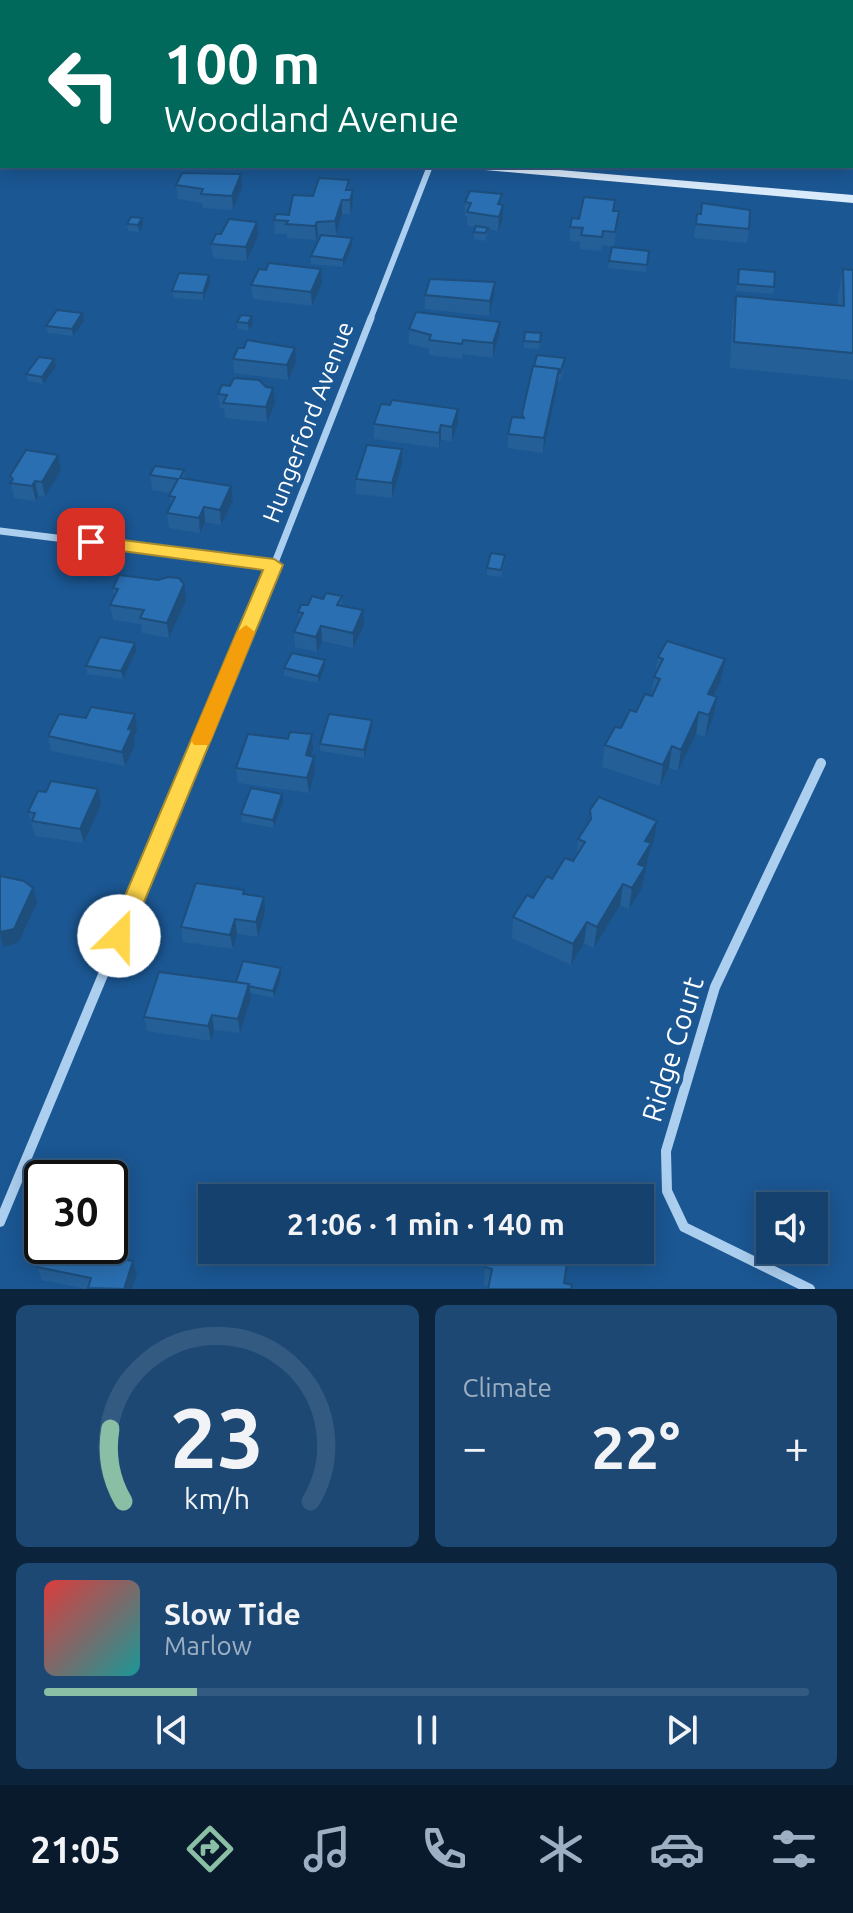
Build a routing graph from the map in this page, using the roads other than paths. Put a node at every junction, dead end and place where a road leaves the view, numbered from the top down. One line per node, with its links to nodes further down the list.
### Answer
1 (429, 168): 5 (street, Hungerford Avenue)
2 (497, 168): 3 (main road)
3 (853, 199)
4 (0, 531): 5 (street)
5 (274, 565): 7 (street, Hungerford Avenue)
6 (821, 763): 8 (street, Ridge Court)
7 (0, 1222)
8 (810, 1289)

